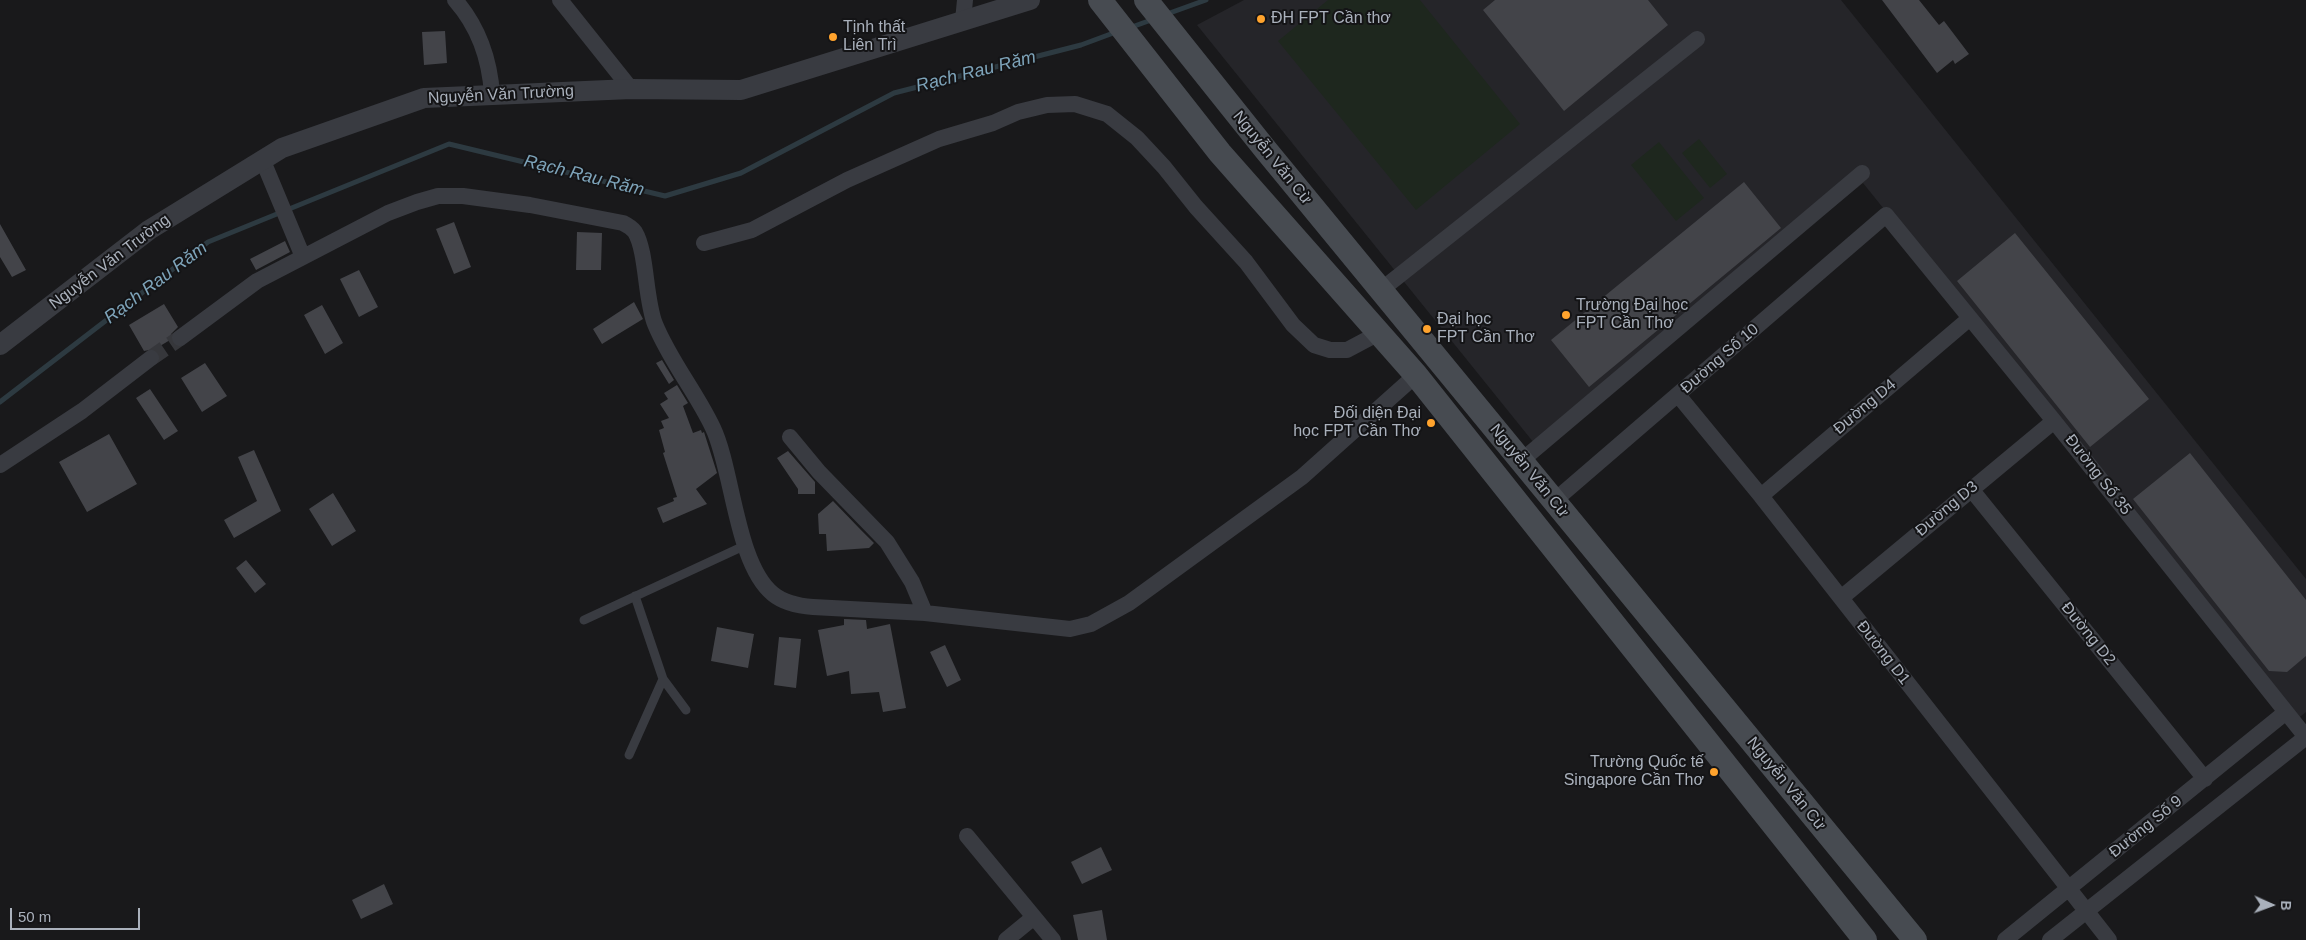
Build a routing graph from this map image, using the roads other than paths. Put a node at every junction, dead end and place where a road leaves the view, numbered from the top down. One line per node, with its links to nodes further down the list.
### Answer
1 (455, 0): 10 (street)
2 (560, 0): 9 (street)
3 (965, 0): 7 (street)
4 (1030, 0): 7 (street, Nguyễn Văn Trường)
5 (1100, 0): 18 (main road, Nguyễn Văn Cừ)
6 (1146, 0): 16 (main road, Nguyễn Văn Cừ)
7 (963, 21): 9 (street, Nguyễn Văn Trường)
8 (1696, 39): 16 (street)
9 (631, 89): 10 (street, Nguyễn Văn Trường)
10 (492, 95): 11 (street, Nguyễn Văn Trường)
11 (263, 161): 15 (street); 20 (street, Nguyễn Văn Trường)
12 (1862, 173): 26 (street)
13 (1886, 215): 17 (street, Đường Số 35); 23 (street, Đường Số 10)
14 (704, 243): 18 (street)
15 (299, 250): 19 (street); 32 (street)
16 (1381, 290): 26 (main road, Nguyễn Văn Cừ)
17 (1970, 318): 24 (street, Đường Số 35); 29 (street, Đường D4)
18 (1378, 332): 22 (main road, Nguyễn Văn Cừ)
19 (180, 338)
20 (0, 346)
21 (151, 358): 27 (street)
22 (1416, 375): 31 (main road, Nguyễn Văn Cừ); 35 (street)
23 (1678, 395): 29 (street, Đường D1); 30 (street, Đường Số 10)
24 (2054, 420): 28 (street, Đường D3); 39 (street, Đường Số 35)
25 (790, 437): 35 (street)
26 (1521, 461): 30 (main road, Nguyễn Văn Cừ)
27 (0, 465)
28 (1971, 489): 34 (street, Đường D3); 42 (street, Đường D2)
29 (1761, 496): 34 (street, Đường D1)
30 (1554, 501): 31 (main road); 50 (main road, Nguyễn Văn Cừ)
31 (1532, 520): 49 (main road, Nguyễn Văn Cừ)
32 (746, 545): 33 (lane); 35 (street)
33 (636, 596): 36 (lane); 37 (lane)
34 (1841, 598): 44 (street, Đường D1)
35 (925, 613)
36 (584, 620)
37 (663, 679): 38 (lane); 41 (lane)
38 (686, 710)
39 (2286, 712): 40 (street, Đường Số 35); 42 (street, Đường Số 9)
40 (2306, 737): 45 (street)
41 (629, 754)
42 (2205, 780): 44 (street, Đường Số 9)
43 (967, 836): 46 (street)
44 (2068, 890): 45 (street, Đường D1); 51 (street, Đường Số 9)
45 (2086, 912): 52 (street); 53 (street, Đường D1)
46 (1034, 918): 47 (street); 48 (street)
47 (1006, 940)
48 (1053, 940)
49 (1865, 940)
50 (1914, 940)
51 (2005, 940)
52 (2050, 940)
53 (2109, 940)

